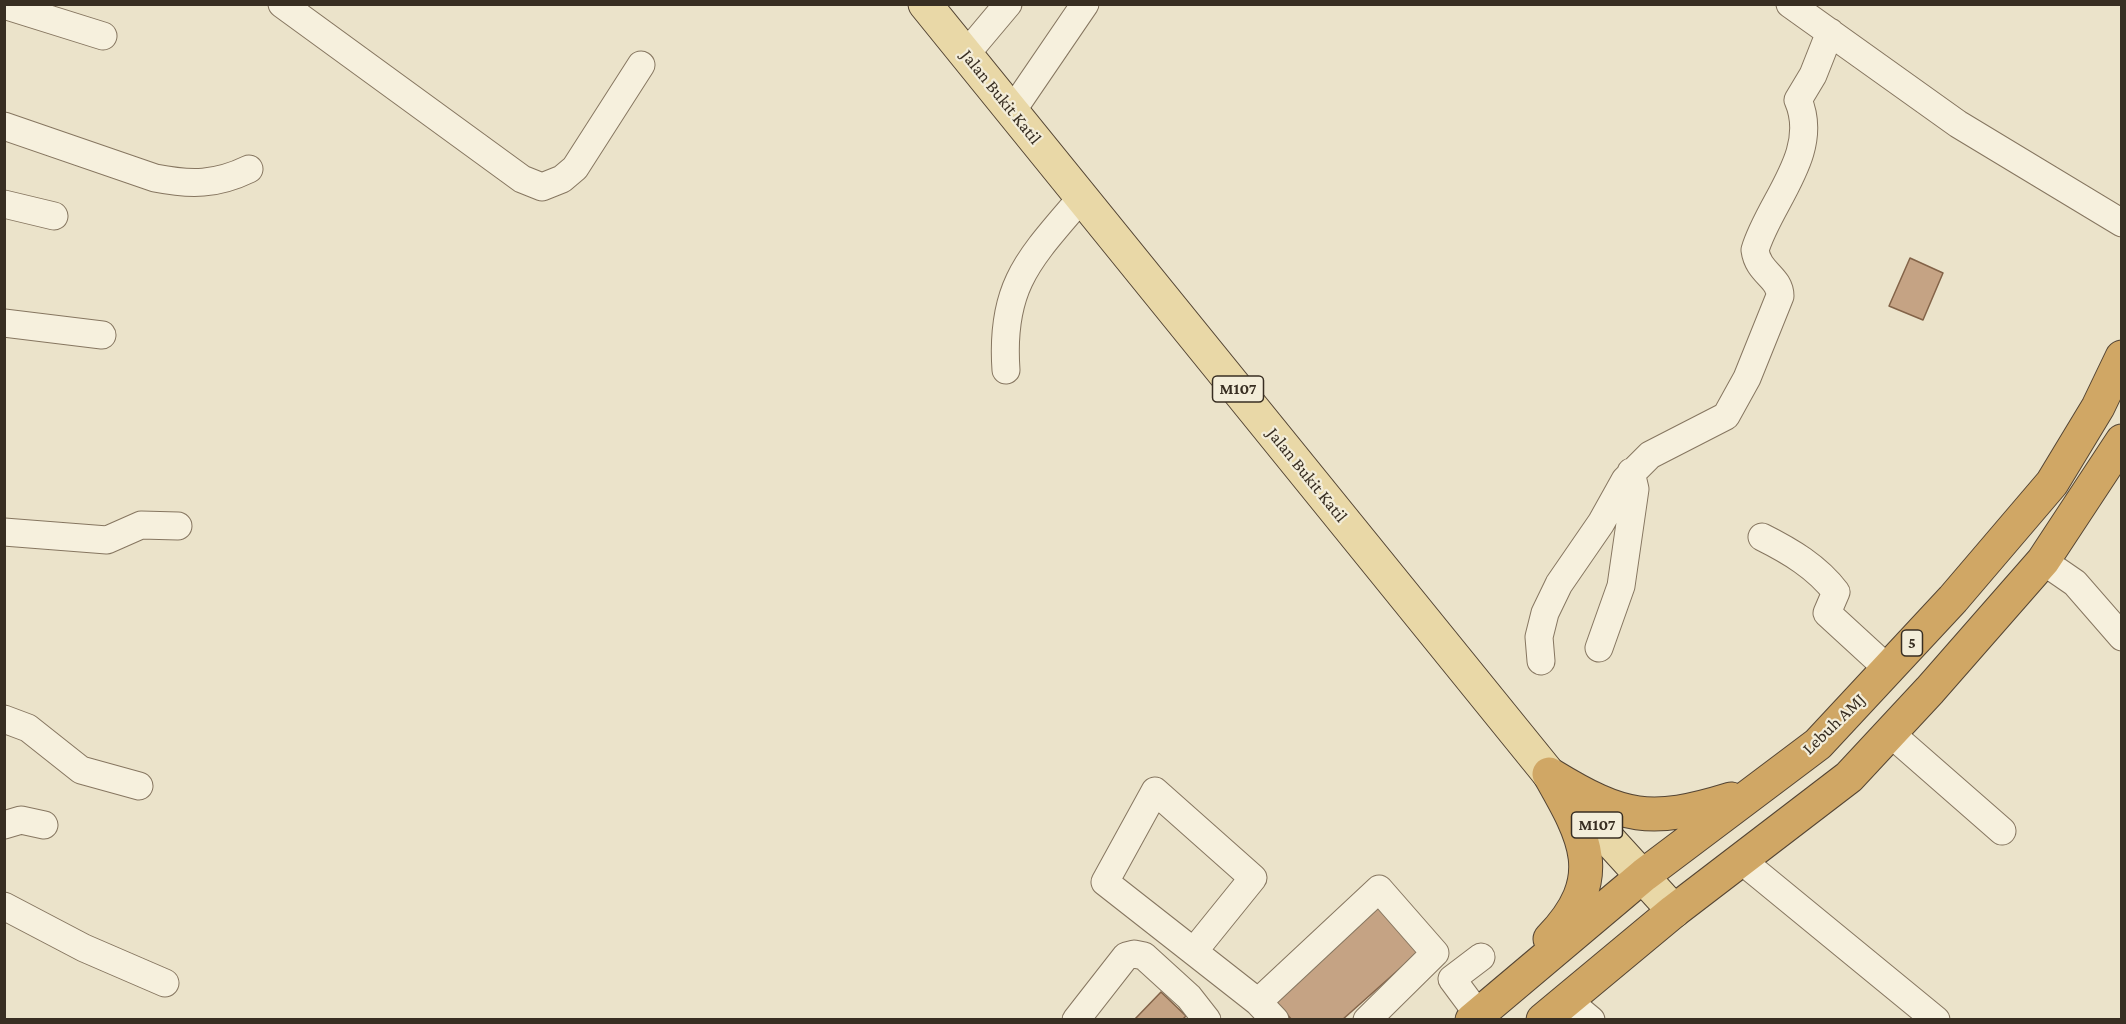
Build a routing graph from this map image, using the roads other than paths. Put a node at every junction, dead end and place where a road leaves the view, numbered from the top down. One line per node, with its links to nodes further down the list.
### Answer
1 (282, 4): 10 (street)
2 (925, 4): 9 (main road, Jalan Bukit Katil / M107)
3 (1008, 4): 9 (street)
4 (1084, 4): 11 (street)
5 (1790, 4): 7 (street)
6 (4, 5): 8 (street)
7 (1830, 32): 17 (street); 23 (street)
8 (103, 36)
9 (966, 54): 11 (main road, Jalan Bukit Katil / M107)
10 (641, 65)
11 (1012, 111): 14 (main road, Jalan Bukit Katil / M107)
12 (4, 126): 13 (street)
13 (249, 169)
14 (1082, 197): 21 (street); 34 (main road, Jalan Bukit Katil / M107)
15 (4, 204): 16 (street)
16 (54, 216)
17 (2121, 224)
18 (4, 322): 19 (street)
19 (102, 335)
20 (2121, 357): 31 (highway, Lebuh AMJ / 5)
21 (1006, 370)
22 (2117, 456): 27 (highway)
23 (1631, 472): 29 (street); 30 (street)
24 (178, 526): 25 (street)
25 (4, 532)
26 (1762, 537): 31 (street)
27 (2043, 561): 28 (street); 33 (highway)
28 (2121, 638)
29 (1599, 648)
30 (1541, 661)
31 (1888, 669): 36 (highway, Lebuh AMJ / 5)
32 (4, 719): 35 (street)
33 (1890, 733): 39 (street); 40 (highway)
34 (1549, 774): 36 (highway); 41 (main road, Jalan Bukit Katil / M107); 49 (highway)
35 (139, 786)
36 (1750, 793): 41 (highway, Lebuh AMJ / 5)
37 (4, 825): 38 (street)
38 (44, 825)
39 (2002, 831)
40 (1741, 860): 43 (highway); 53 (street)
41 (1644, 876): 43 (main road, Jalan Bukit Katil / M107); 49 (highway, Lebuh AMJ / 5)
42 (4, 906): 46 (street)
43 (1674, 911): 48 (highway)
44 (1194, 951): 44 (street); 47 (street)
45 (1481, 957): 49 (street)
46 (165, 983)
47 (1267, 1011): 52 (street)
48 (1567, 1013)
49 (1475, 1017)
50 (1076, 1020): 51 (street)
51 (1207, 1020)
52 (1367, 1020)
53 (1936, 1020)

